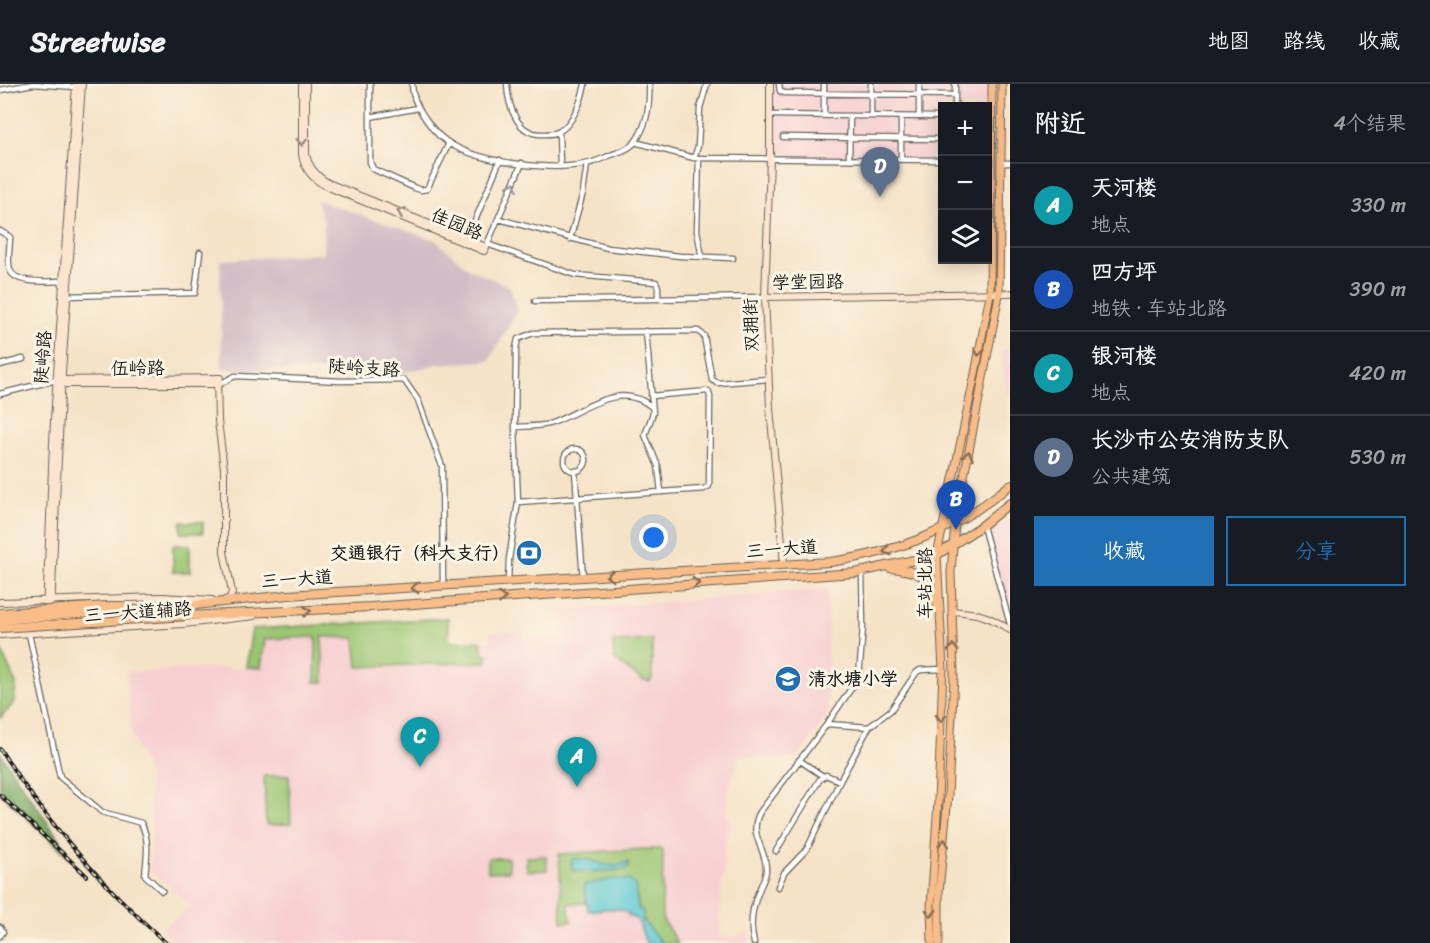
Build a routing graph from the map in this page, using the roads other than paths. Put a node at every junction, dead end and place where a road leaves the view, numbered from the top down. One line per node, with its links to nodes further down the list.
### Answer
1 (304, 84): 55 (street, 佳园路)
2 (370, 84): 28 (street)
3 (412, 84): 23 (street)
4 (507, 84): 32 (street)
5 (585, 84): 32 (street)
6 (649, 84): 37 (street)
7 (705, 84): 40 (street)
8 (770, 84): 24 (street, 双拥街)
9 (779, 84): 18 (street)
10 (824, 84): 18 (street)
11 (871, 84): 19 (street)
12 (919, 84): 20 (street)
13 (956, 84): 21 (street)
14 (992, 84): 39 (main road, 车站北路)
15 (1002, 84): 46 (main road, 车站北路)
16 (78, 85): 17 (street); 62 (street, 陡岭路); 66 (street, 陡岭路)
17 (0, 90)
18 (824, 94): 19 (street); 25 (street)
19 (871, 94): 20 (street); 27 (street)
20 (919, 94): 21 (street); 30 (street)
21 (955, 95): 22 (street)
22 (955, 102)
23 (418, 108): 28 (street); 38 (street)
24 (770, 115): 25 (street); 41 (street, 双拥街)
25 (824, 115): 26 (street)
26 (850, 116): 27 (street); 34 (street)
27 (871, 116): 29 (street)
28 (370, 117): 38 (street)
29 (901, 117): 30 (street); 35 (street)
30 (919, 117): 31 (street)
31 (938, 117)
32 (559, 132): 50 (street)
33 (783, 137): 34 (street)
34 (850, 138): 35 (street); 42 (street)
35 (901, 138): 36 (street); 44 (street)
36 (938, 139)
37 (635, 142): 40 (street); 49 (street)
38 (449, 143): 43 (street)
39 (990, 156)
40 (696, 158): 41 (street); 58 (street)
41 (770, 159): 42 (street); 67 (street, 双拥街)
42 (849, 159): 44 (street)
43 (500, 160): 48 (street); 55 (street)
44 (901, 160): 45 (street)
45 (938, 160)
46 (1001, 163): 47 (street); 65 (main road, 车站北路)
47 (1010, 163)
48 (522, 164): 50 (street); 52 (street, one-way to 48)
49 (587, 164): 50 (street); 54 (street)
50 (561, 167)
51 (990, 210): 64 (main road, 车站北路)
52 (499, 219): 54 (street); 56 (street)
53 (0, 231): 61 (street)
54 (570, 239): 58 (street)
55 (467, 241): 56 (street, 佳园路)
56 (486, 246): 68 (street)
57 (200, 252): 66 (street)
58 (702, 257): 59 (street)
59 (733, 258)
60 (3, 264): 61 (street)
61 (9, 264): 62 (street)
62 (63, 280): 66 (street, 陡岭路)
63 (1010, 293): 65 (street, 学堂园路)
64 (990, 294): 65 (street, 学堂园路); 67 (street, 学堂园路); 90 (main road, 车站北路, one-way to 90)
65 (999, 295): 88 (main road, 车站北路, one-way to 65)
66 (64, 296): 75 (street, 陡岭路)
67 (765, 297): 68 (street, 学堂园路); 73 (street, 双拥街)
68 (658, 299): 69 (street, 学堂园路)
69 (535, 301)
70 (646, 331): 76 (street); 79 (street); 81 (street)
71 (23, 359): 72 (street)
72 (0, 365)
73 (769, 379): 76 (street); 93 (street, 双拥街)
74 (219, 381): 75 (street, 伍岭路); 98 (street, 陡岭支路); 99 (street); 102 (street)
75 (59, 382): 78 (street); 100 (street, 陡岭路)
76 (714, 382): 77 (street)
77 (708, 390): 79 (street); 84 (street)
78 (0, 394)
79 (651, 396): 80 (street)
80 (652, 407): 81 (street); 84 (street)
81 (515, 427): 86 (street)
82 (576, 471): 82 (street); 85 (street)
83 (1010, 485): 88 (highway, 三一大道)
84 (661, 492): 85 (street)
85 (577, 498): 86 (street); 96 (street)
86 (518, 502): 97 (street)
87 (1010, 503): 89 (highway, 三一大道)
88 (955, 523): 90 (highway, 三一大道); 91 (main road, 车站北路)
89 (983, 525): 91 (highway, 三一大道); 109 (street)
90 (942, 530): 92 (main road, 车站北路); 93 (highway, 三一大道, one-way to 93)
91 (952, 546): 92 (highway, 三一大道); 105 (main road, 车站北路)
92 (937, 555): 94 (highway, 三一大道); 104 (main road, 车站北路)
93 (784, 565): 96 (highway, 三一大道, one-way to 96)
94 (883, 568): 95 (highway, 三一大道); 104 (highway)
95 (862, 572): 107 (highway, 三一大道, one-way to 95); 116 (street)
96 (583, 578): 97 (highway, 三一大道)
97 (508, 581): 98 (highway, 三一大道)
98 (443, 586): 99 (highway, 三一大道, one-way to 99)
99 (250, 599): 102 (highway, 三一大道)
100 (49, 601): 101 (street, 三一大道辅路); 102 (street, 三一大道辅路); 112 (street, 陡岭路)
101 (0, 602)
102 (223, 602): 103 (highway, 三一大道, bridge)
103 (147, 608): 106 (highway, bridge); 108 (highway, 三一大道, bridge)
104 (938, 608): 115 (main road, 车站北路)
105 (952, 611): 111 (street); 128 (main road, 车站北路, one-way to 105)
106 (0, 613)
107 (278, 613): 110 (highway, 三一大道, bridge); 112 (street, 三一大道辅路)
108 (0, 620)
109 (1010, 624)
110 (0, 628)
111 (1010, 630)
112 (48, 633): 113 (street, 三一大道辅路)
113 (28, 634): 114 (street, 三一大道辅路); 123 (street)
114 (0, 635)
115 (943, 669): 117 (street); 127 (main road, 车站北路, one-way to 127)
116 (826, 724): 117 (street); 118 (street)
117 (869, 727): 120 (street)
118 (799, 760): 119 (street); 126 (street)
119 (823, 776): 120 (street); 121 (street)
120 (840, 781): 122 (street)
121 (776, 851)
122 (778, 887)
123 (162, 891)
124 (0, 927): 125 (street)
125 (0, 936)
126 (754, 943)
127 (932, 943)
128 (939, 943)

